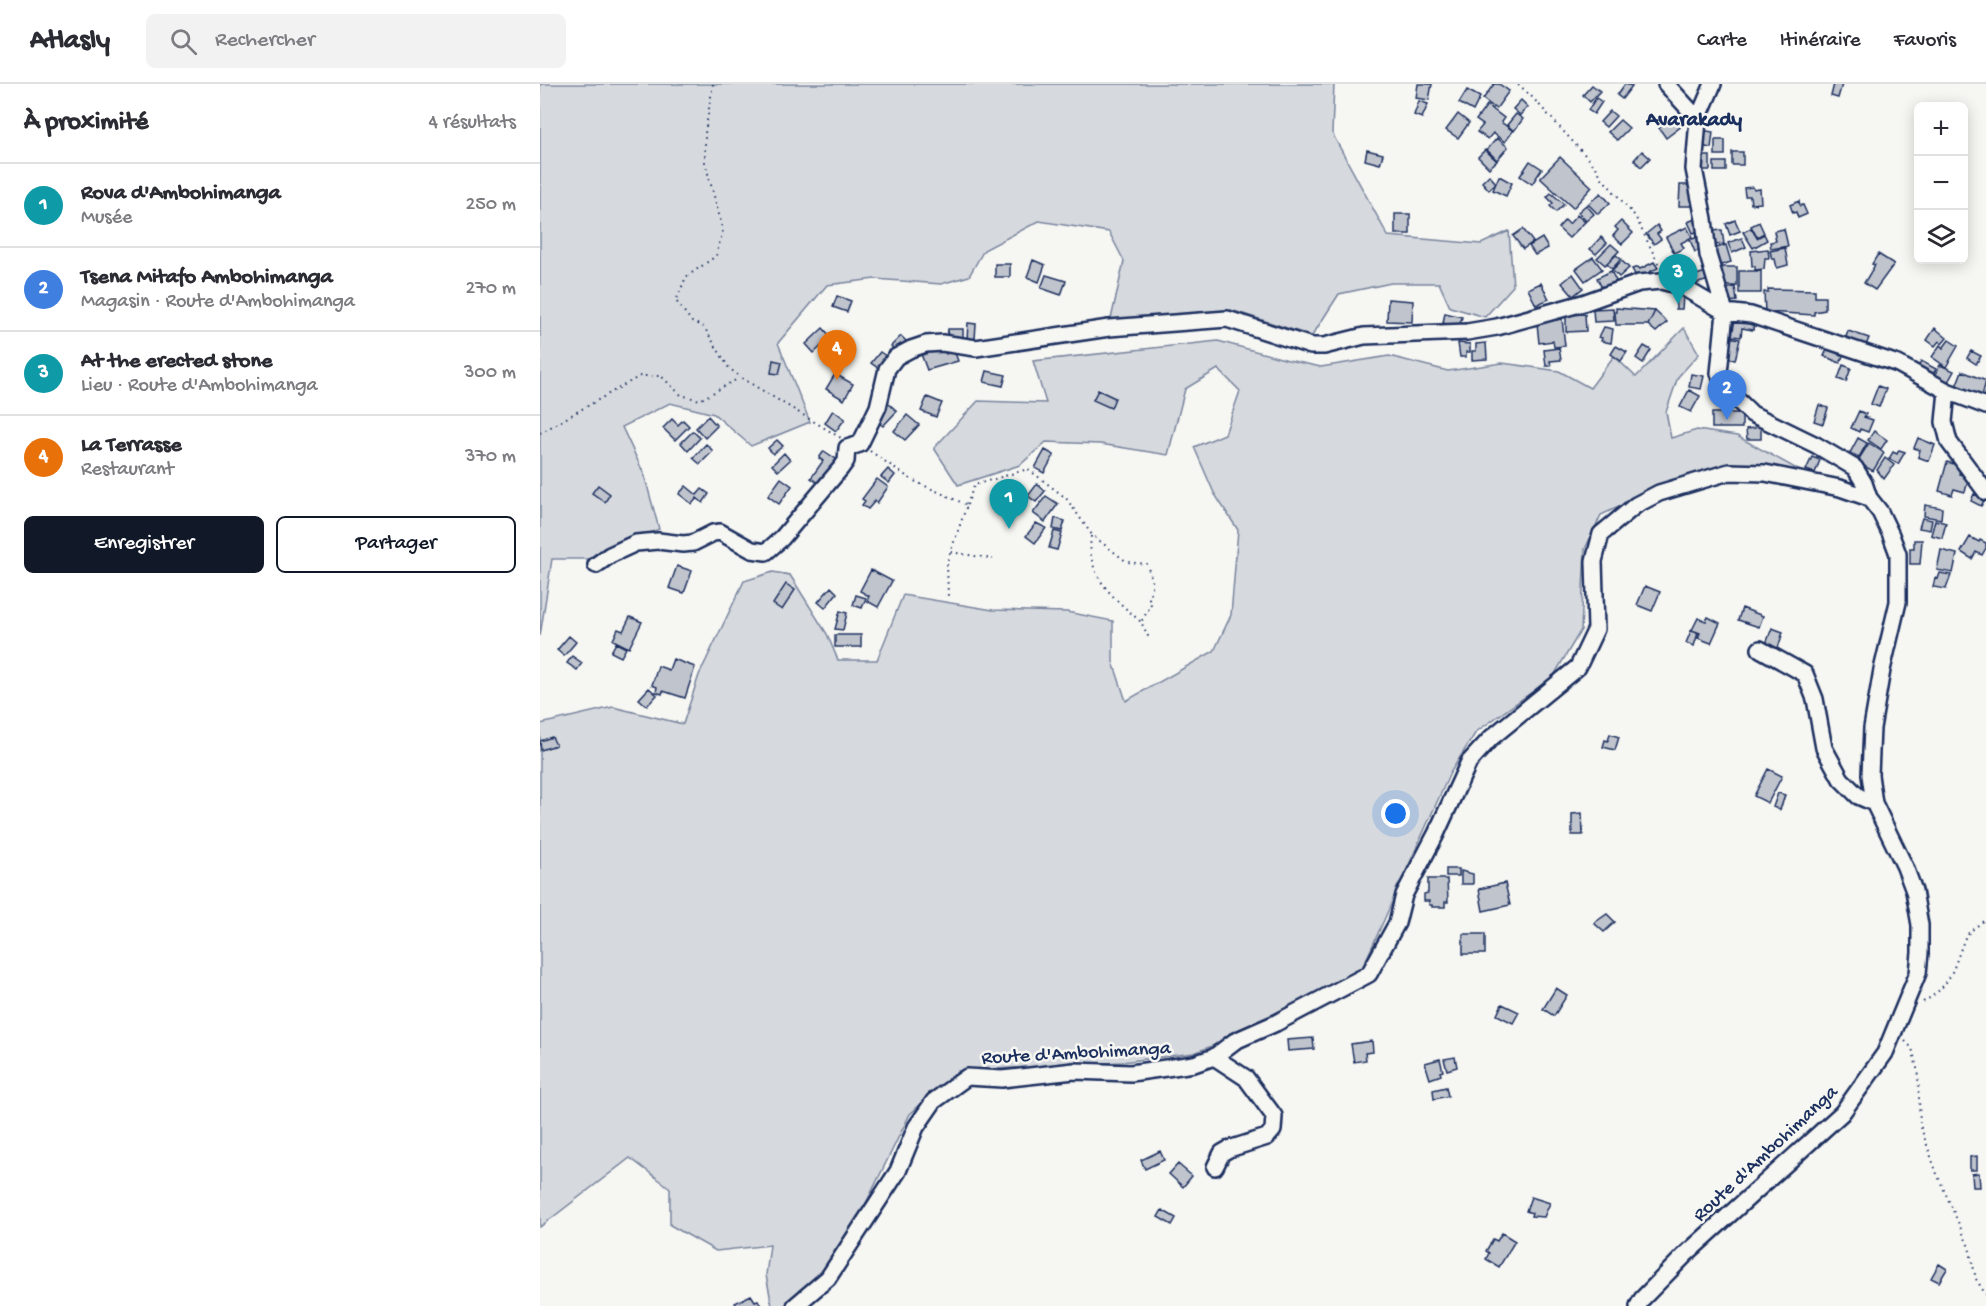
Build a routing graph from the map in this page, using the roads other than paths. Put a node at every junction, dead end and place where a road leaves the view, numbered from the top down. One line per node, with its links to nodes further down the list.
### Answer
1 (1666, 84): 3 (street)
2 (1713, 84): 3 (street)
3 (1698, 119): 4 (street)
4 (1725, 312): 5 (street); 8 (street, Route d'Ambohimanga); 9 (street)
5 (1947, 390): 6 (street); 7 (street)
6 (1986, 406)
7 (1986, 492)
8 (1869, 498): 11 (street, Route d'Ambohimanga); 12 (street, Route d'Ambohimanga)
9 (596, 565)
10 (1760, 649): 11 (street)
11 (1874, 803): 15 (street, Route d'Ambohimanga)
12 (1214, 1057): 13 (street); 14 (street, Route d'Ambohimanga)
13 (1215, 1167)
14 (795, 1306)
15 (1638, 1306)

